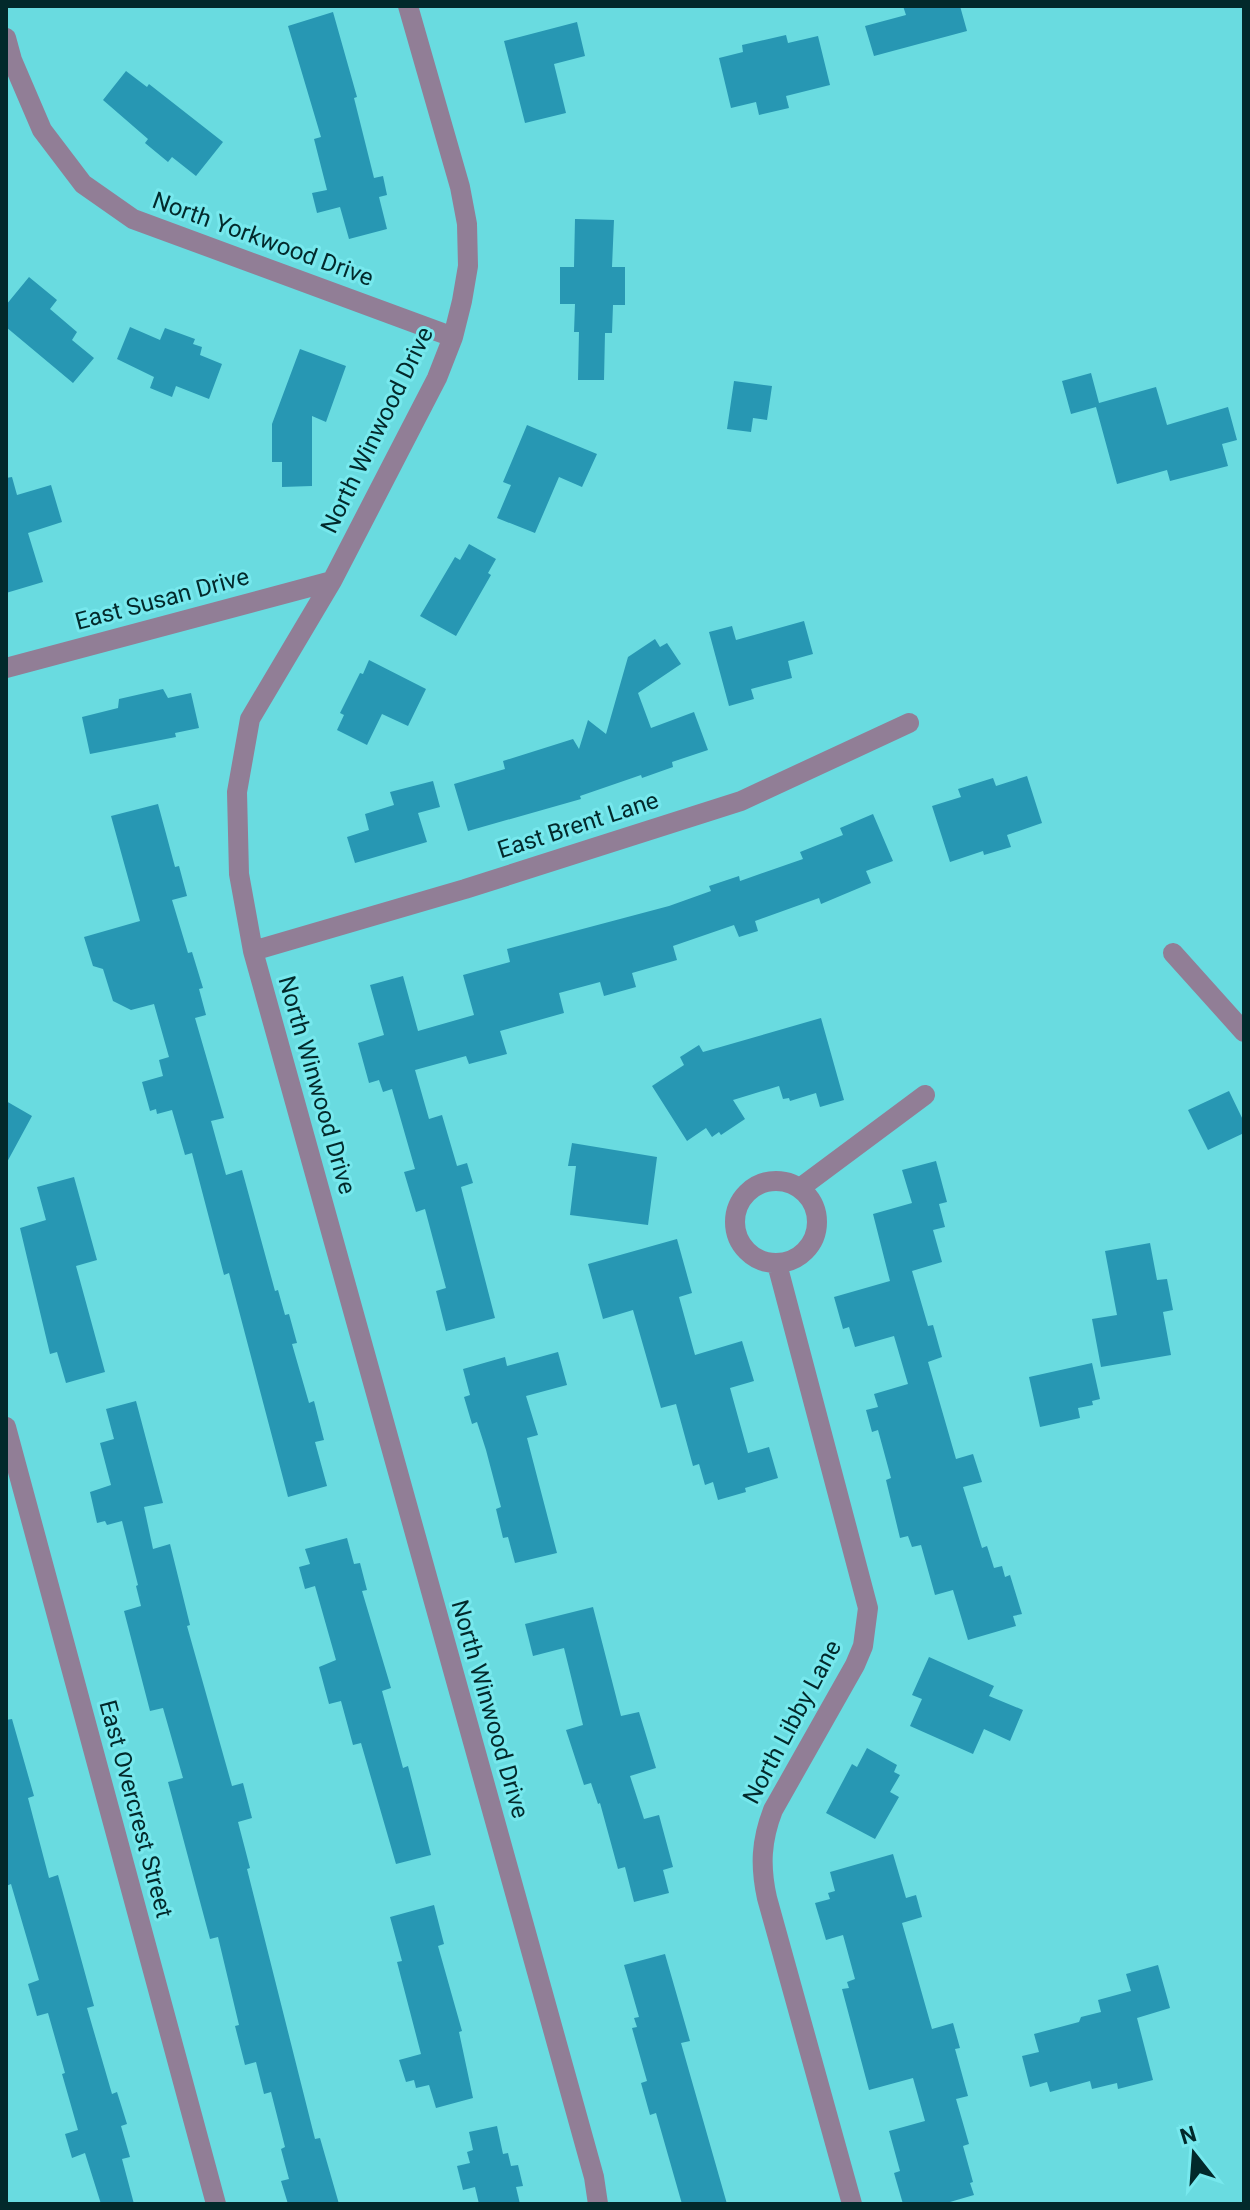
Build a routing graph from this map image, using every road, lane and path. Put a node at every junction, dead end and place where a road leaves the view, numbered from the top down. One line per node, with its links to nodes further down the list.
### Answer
1 (408, 6): 3 (street, North Winwood Drive)
2 (6, 38): 3 (street, North Yorkwood Drive)
3 (453, 337): 4 (street, North Winwood Drive)
4 (332, 581): 5 (street, East Susan Drive); 7 (street, North Winwood Drive)
5 (6, 668)
6 (909, 723): 7 (street, East Brent Lane)
7 (253, 951): 15 (street, North Winwood Drive)
8 (1173, 953): 9 (street)
9 (1244, 1032)
10 (925, 1095): 11 (street)
11 (800, 1188): 12 (street); 12 (street)
12 (777, 1264): 16 (street, North Libby Lane)
13 (6, 1427): 14 (street, East Overcrest Street)
14 (216, 2204)
15 (598, 2204)
16 (852, 2204)

